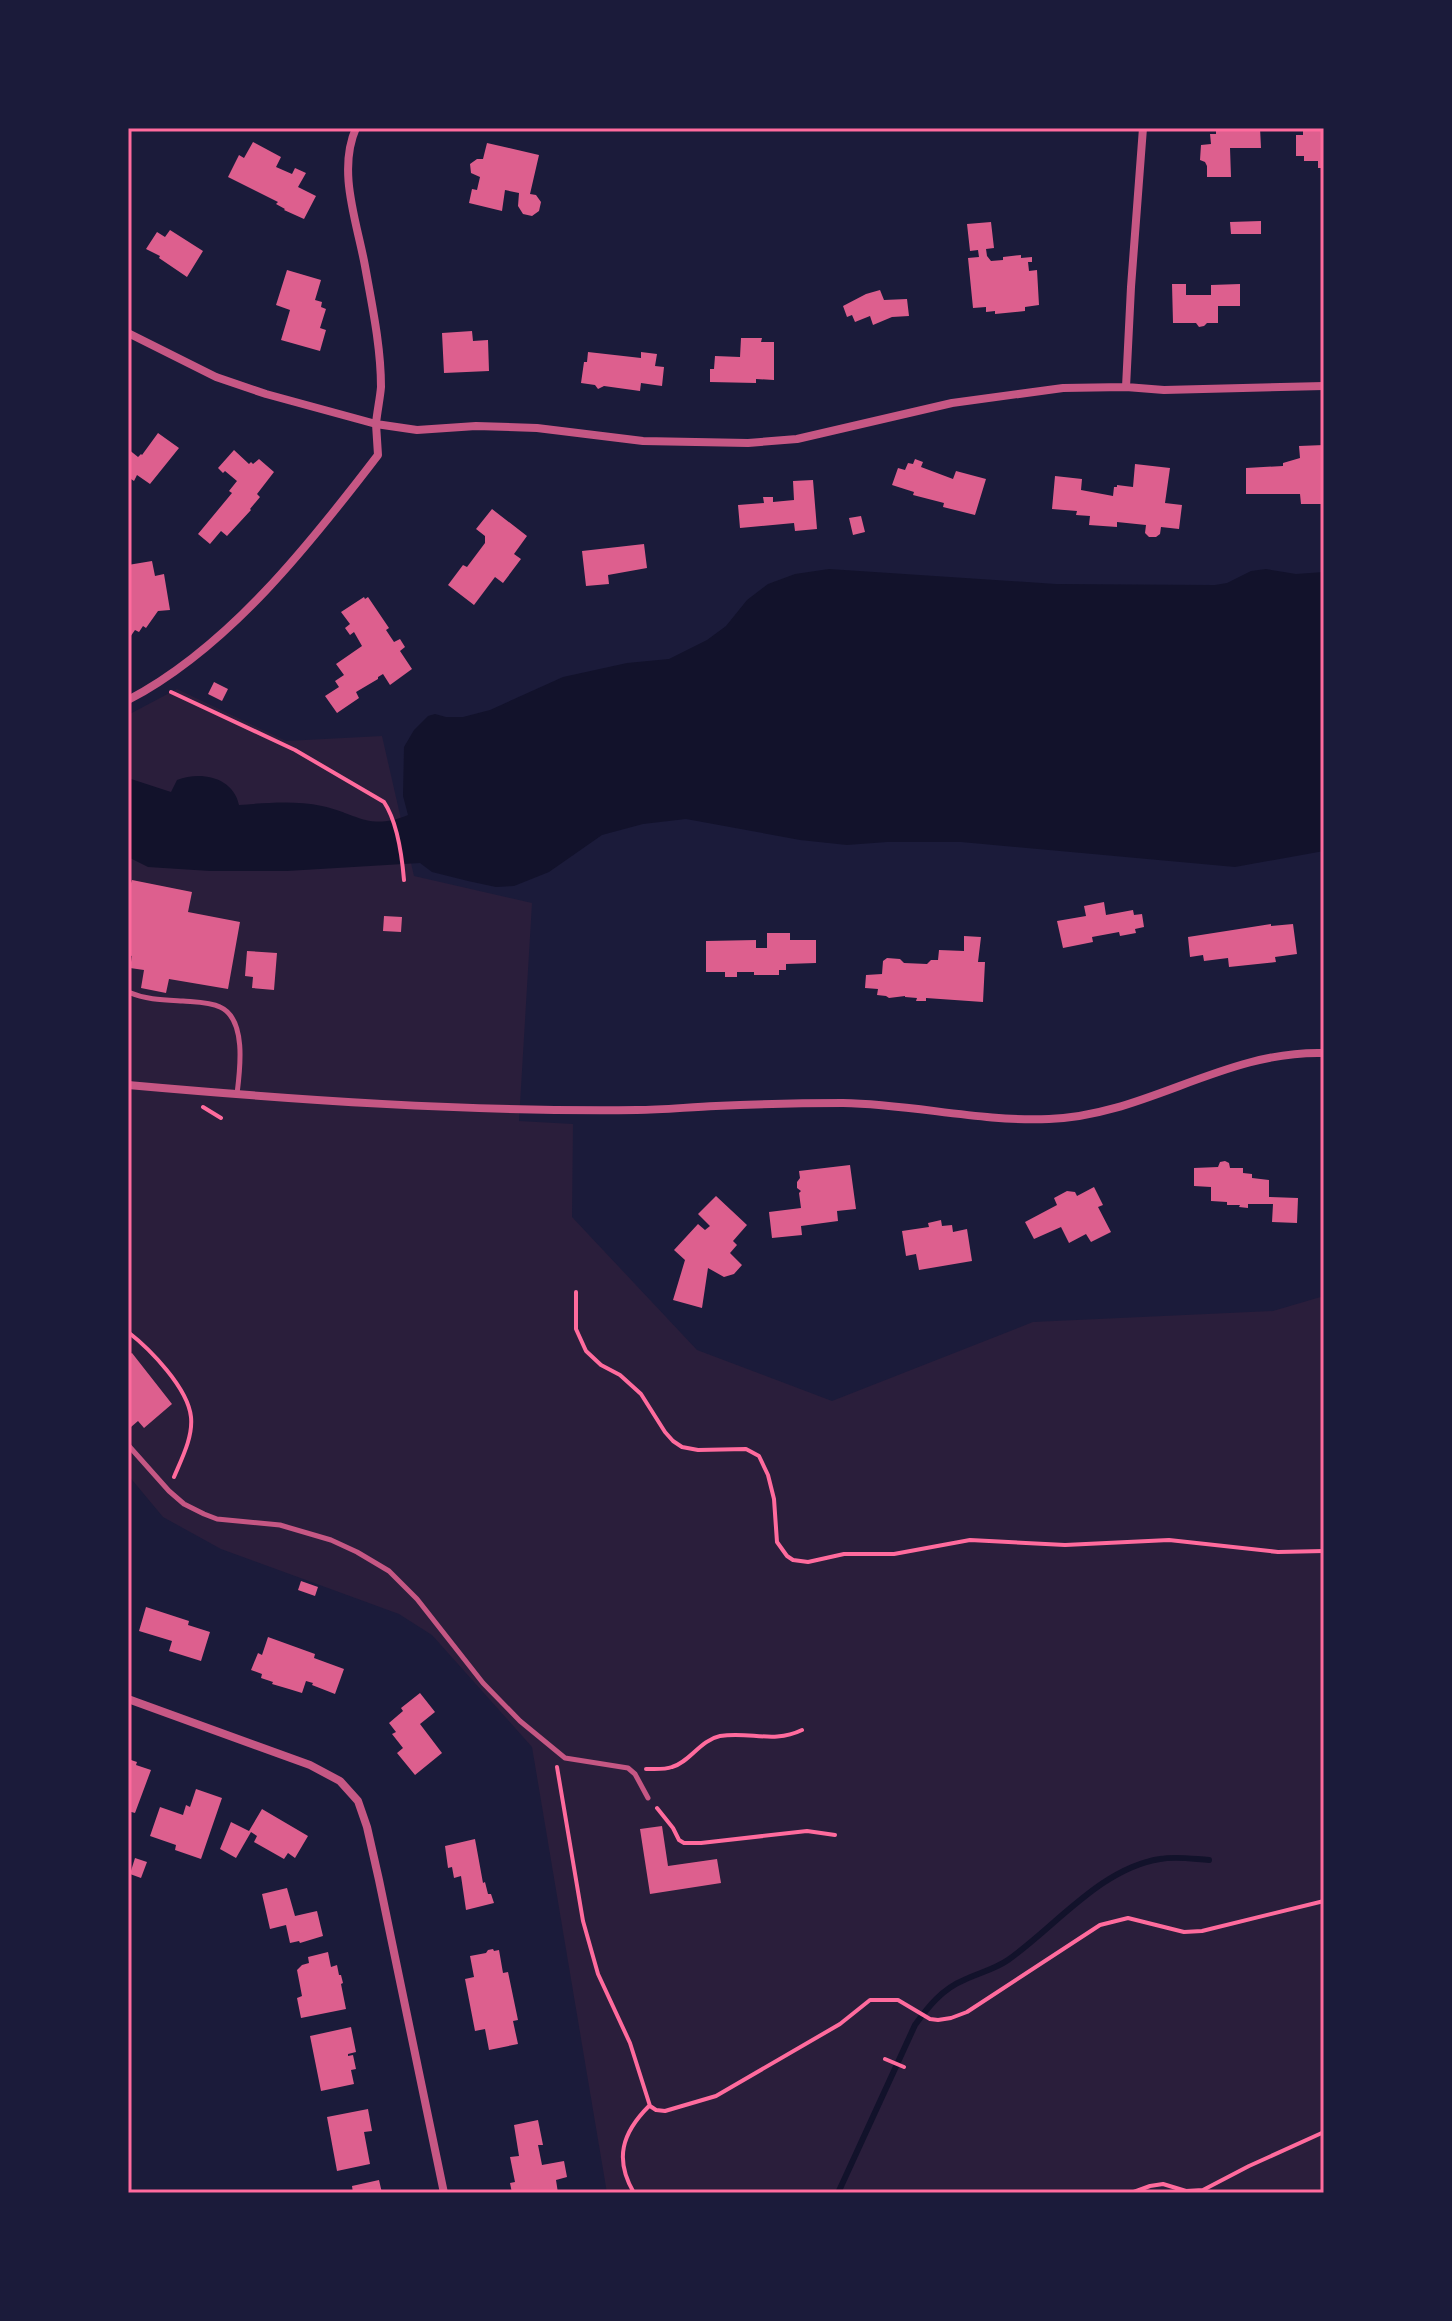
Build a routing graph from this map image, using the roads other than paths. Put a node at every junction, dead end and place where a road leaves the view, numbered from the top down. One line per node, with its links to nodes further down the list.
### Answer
1 (356, 128): 6 (street)
2 (1143, 128): 5 (street)
3 (128, 333): 6 (street)
4 (1324, 386): 5 (street)
5 (1126, 387): 6 (street)
6 (376, 424): 7 (street)
7 (128, 700)
8 (128, 992): 11 (lane)
9 (1324, 1053): 11 (street)
10 (128, 1085): 11 (street)
11 (237, 1095)
12 (128, 1445): 14 (lane)
13 (128, 1699): 15 (street)
14 (648, 1798)
15 (444, 2193)

